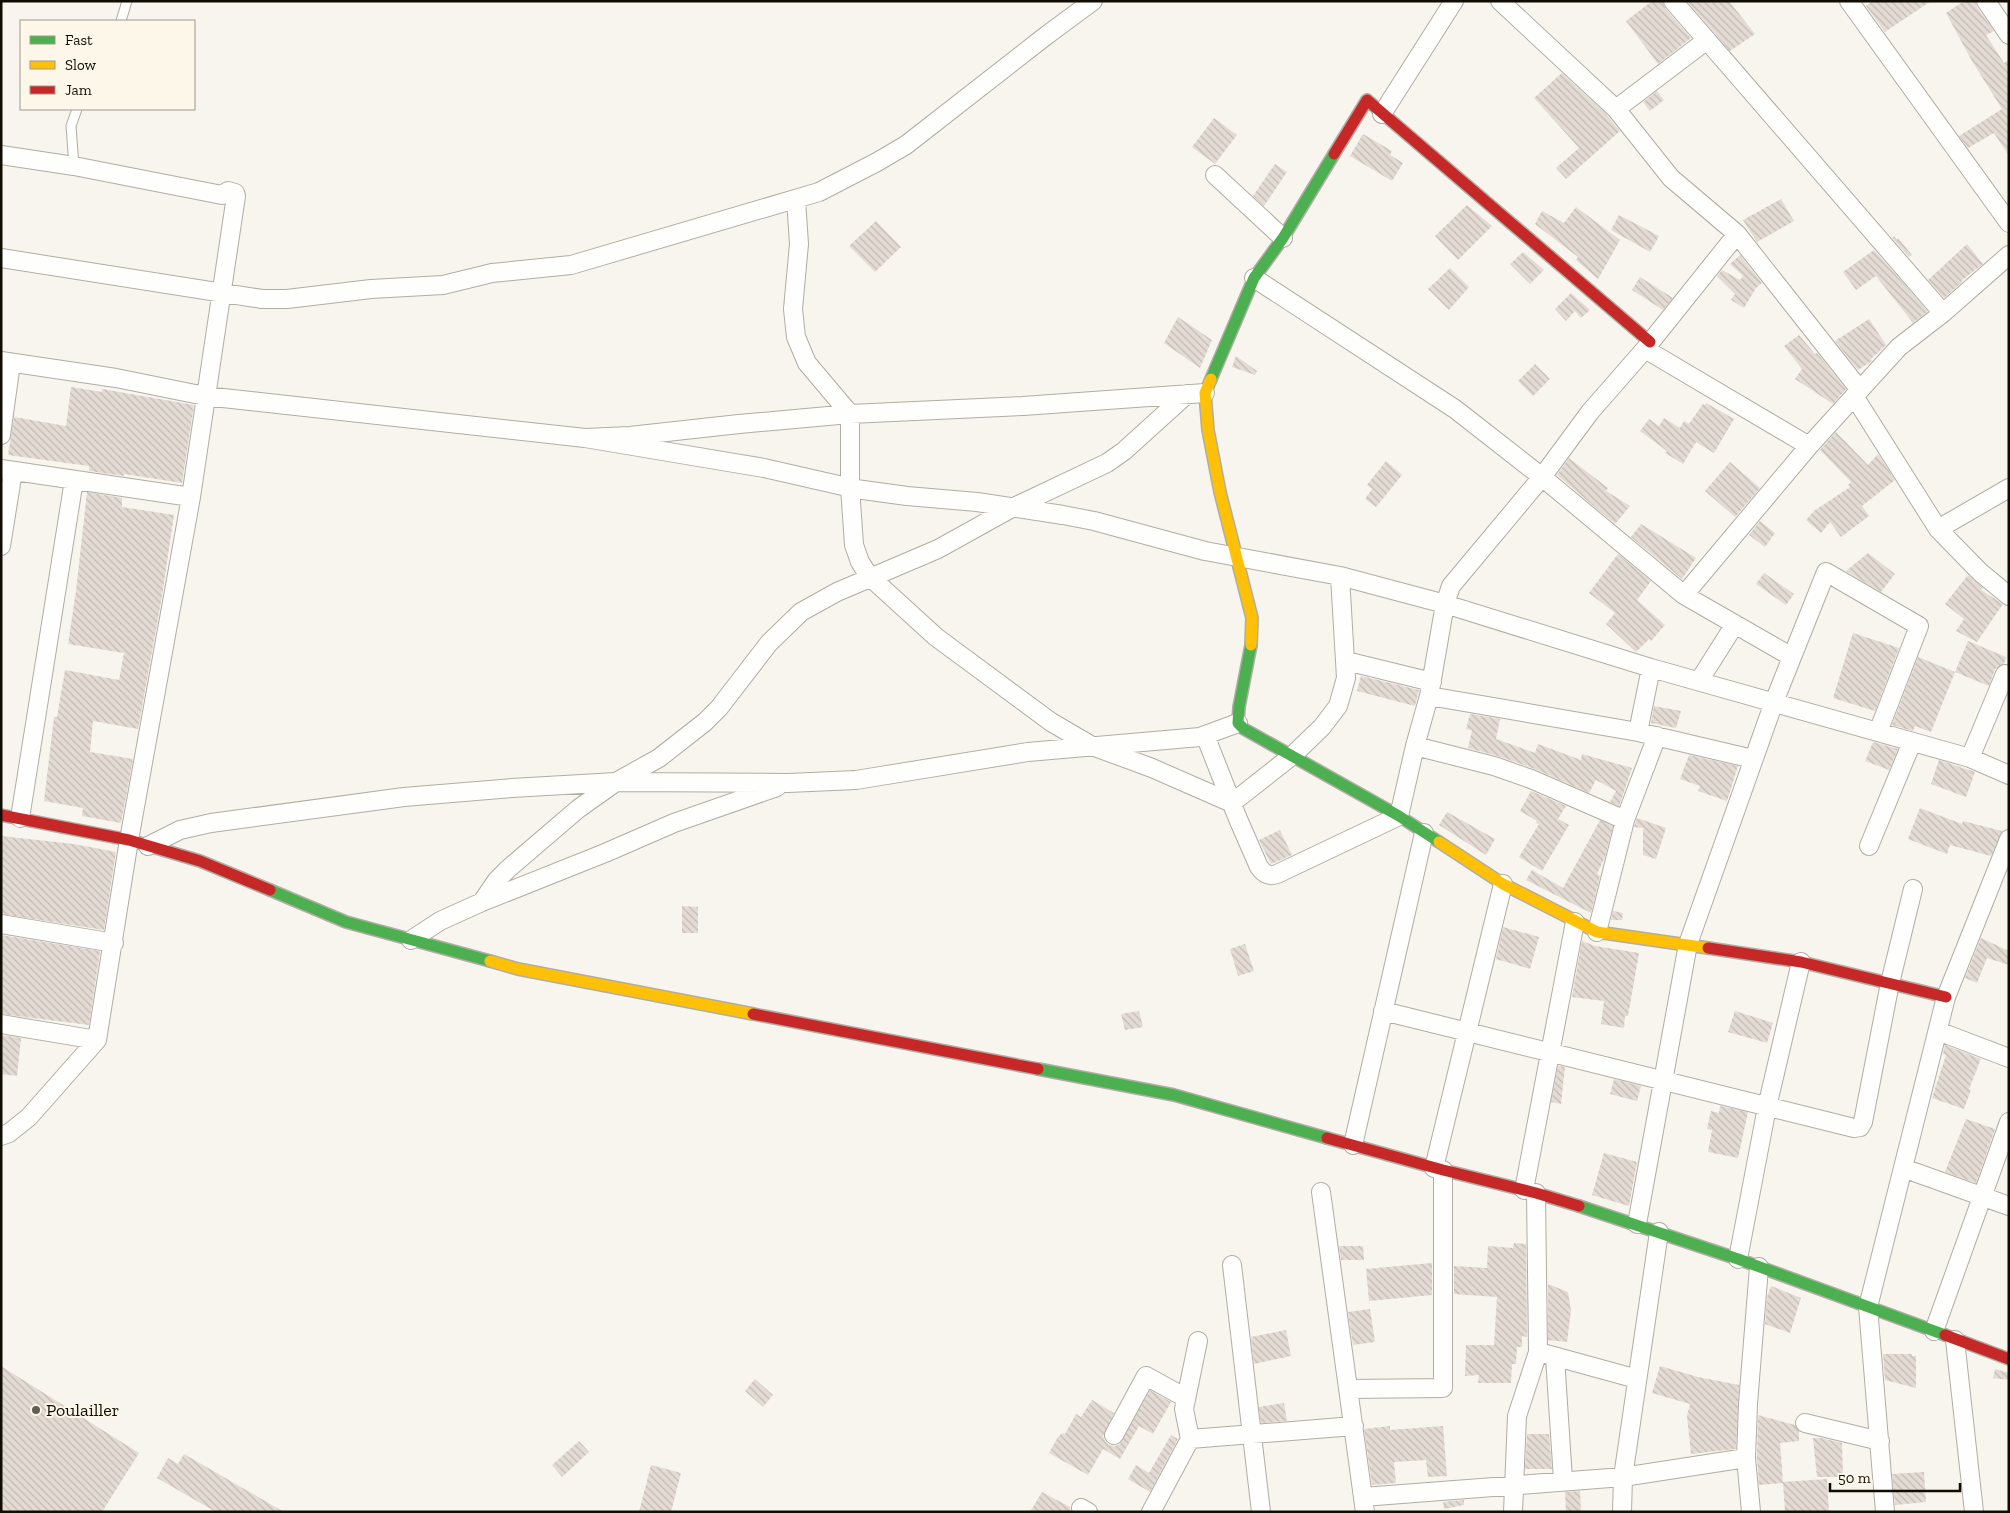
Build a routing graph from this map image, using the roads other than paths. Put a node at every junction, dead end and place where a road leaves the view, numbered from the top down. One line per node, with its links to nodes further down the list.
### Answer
1 (127, 1): 8 (lane)
2 (1093, 1): 17 (street)
3 (1454, 1): 13 (street)
4 (1500, 1): 11 (street)
5 (1673, 1): 10 (street)
6 (1848, 1): 18 (street)
7 (1986, 1): 9 (street)
8 (121, 20)
9 (2009, 35)
10 (1707, 40): 11 (street); 25 (street)
11 (1616, 109): 19 (street)
12 (77, 110): 15 (lane)
13 (1382, 114): 20 (street); 26 (street)
14 (1, 156): 15 (street)
15 (74, 166): 24 (street)
16 (1215, 175): 20 (street)
17 (796, 200): 24 (street); 31 (street)
18 (2009, 223)
19 (1737, 234): 26 (street); 29 (street)
20 (1283, 238): 23 (street)
21 (2009, 255): 25 (street)
22 (1, 258): 24 (street)
23 (1254, 278): 28 (street); 36 (street)
24 (221, 293): 30 (street)
25 (1942, 312): 29 (street)
26 (1648, 346): 34 (street); 36 (street)
27 (6, 362): 30 (street); 32 (street)
28 (1196, 393): 31 (street); 41 (street); 44 (street)
29 (1857, 393): 34 (street); 42 (street)
30 (205, 396): 33 (street); 40 (street)
31 (850, 414): 33 (street); 38 (street)
32 (1, 435)
33 (585, 438): 38 (street)
34 (1809, 446): 47 (street)
35 (7, 470): 37 (street); 43 (street)
36 (1542, 478): 47 (street); 49 (street)
37 (74, 480): 40 (street); 75 (street)
38 (850, 488): 41 (street); 46 (street)
39 (2009, 488): 42 (street)
40 (191, 497): 79 (street)
41 (1012, 508): 44 (street); 46 (street)
42 (1938, 529): 48 (street)
43 (1, 546)
44 (1235, 556): 45 (street); 58 (street)
45 (1340, 576): 49 (street); 52 (street)
46 (871, 578): 64 (street); 70 (street)
47 (1684, 595): 50 (street)
48 (2009, 596)
49 (1445, 604): 53 (street); 56 (street)
50 (1735, 624): 51 (street); 55 (street)
51 (1792, 657): 57 (street); 60 (street)
52 (1346, 661): 56 (street); 66 (street)
53 (1651, 668): 55 (street); 59 (street)
54 (2005, 674): 67 (street)
55 (1699, 680): 57 (street)
56 (1431, 689): 59 (street); 65 (street)
57 (1774, 702): 60 (street); 68 (street)
58 (1238, 723): 61 (street); 66 (street)
59 (1638, 732): 62 (street)
60 (1878, 732): 63 (street)
61 (1205, 735): 64 (street); 72 (street)
62 (1657, 736): 68 (street); 76 (street)
63 (1912, 742): 67 (street); 81 (street)
64 (1092, 746): 71 (street); 72 (street)
65 (1415, 746): 74 (street); 76 (street)
66 (1293, 755): 72 (street); 74 (street)
67 (1970, 758): 69 (street)
68 (1753, 759): 90 (street)
69 (2009, 775)
70 (616, 782): 71 (street); 80 (street); 84 (street)
71 (788, 782): 84 (street)
72 (1232, 804): 74 (street)
73 (1, 815): 75 (street)
74 (1399, 816): 77 (street)
75 (20, 818): 79 (street)
76 (1626, 820): 87 (street)
77 (1424, 833): 82 (street); 94 (street)
78 (2009, 839): 93 (street)
79 (130, 840): 80 (street); 89 (street)
80 (148, 846): 88 (street)
81 (1869, 846)
82 (1502, 884): 85 (street); 97 (street)
83 (1913, 890): 92 (street)
84 (482, 902): 88 (street)
85 (1575, 922): 87 (street); 99 (street)
86 (1, 924): 89 (street)
87 (1597, 932): 90 (street)
88 (411, 940): 105 (street)
89 (114, 943): 98 (street)
90 (1688, 944): 91 (street); 101 (street)
91 (1801, 962): 92 (street); 102 (street)
92 (1890, 984): 93 (street); 102 (street)
93 (1946, 997): 96 (street)
94 (1383, 1011): 97 (street); 105 (street)
95 (1, 1024): 98 (street)
96 (1938, 1031): 100 (street); 106 (street)
97 (1467, 1032): 99 (street); 107 (street)
98 (97, 1040): 104 (street)
99 (1550, 1053): 101 (street); 109 (street)
100 (2009, 1058)
101 (1663, 1081): 102 (street); 112 (street)
102 (1767, 1107): 114 (street)
103 (2009, 1122): 110 (street)
104 (1, 1136)
105 (1353, 1145): 107 (street)
106 (1903, 1168): 110 (street); 117 (street)
107 (1439, 1169): 109 (street); 124 (street)
108 (1321, 1192): 124 (street)
109 (1530, 1192): 112 (street); 121 (street)
110 (1982, 1196): 111 (street); 118 (street)
111 (2009, 1206)
112 (1637, 1224): 113 (street)
113 (1659, 1232): 114 (street); 123 (street)
114 (1738, 1258): 116 (street)
115 (1232, 1266): 128 (street)
116 (1759, 1266): 117 (street); 132 (street)
117 (1868, 1307): 118 (street); 131 (street)
118 (1934, 1331): 119 (street)
119 (1955, 1340): 122 (street); 143 (street)
120 (1198, 1341): 125 (street)
121 (1546, 1354): 123 (street); 134 (street); 135 (street)
122 (2009, 1359)
123 (1637, 1379): 133 (street)
124 (1348, 1389): 127 (street)
125 (1186, 1398): 129 (street); 130 (street)
126 (1805, 1423): 131 (street)
127 (1354, 1426): 128 (street); 136 (street)
128 (1252, 1434): 130 (street); 138 (street)
129 (1114, 1435)
130 (1190, 1440): 137 (street)
131 (1880, 1441): 142 (street)
132 (1746, 1458): 133 (street); 141 (street)
133 (1623, 1477): 134 (street); 140 (street)
134 (1563, 1480): 135 (street)
135 (1514, 1485): 136 (street); 139 (street)
136 (1364, 1504)
137 (1151, 1512)
138 (1261, 1512)
139 (1513, 1512)
140 (1622, 1512)
141 (1751, 1512)
142 (1885, 1512)
143 (1974, 1512)

